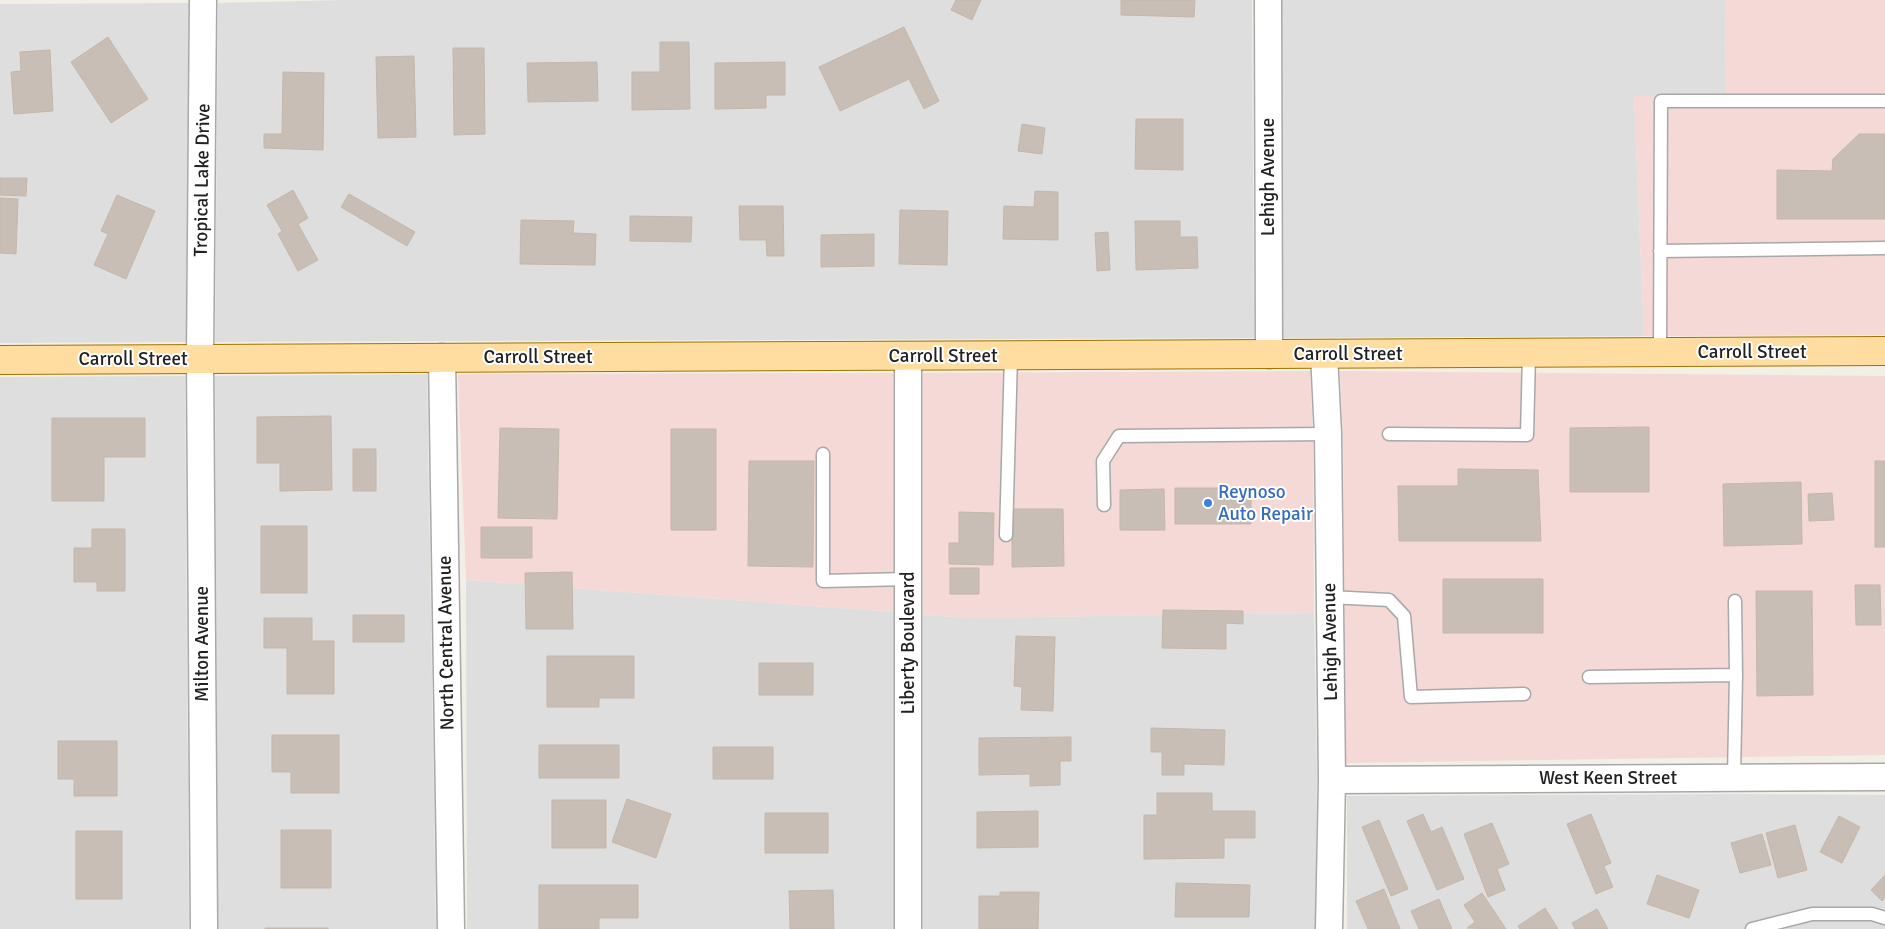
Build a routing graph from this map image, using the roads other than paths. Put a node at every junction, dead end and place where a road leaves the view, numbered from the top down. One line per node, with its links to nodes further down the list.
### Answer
1 (203, 0): 14 (street, Tropical Lake Drive)
2 (1268, 0): 10 (street, Lehigh Avenue)
3 (1885, 101): 5 (lane)
4 (1885, 248): 5 (lane)
5 (1660, 251): 7 (lane)
6 (1885, 351): 7 (main road, Carroll Street)
7 (1660, 352): 9 (main road, Carroll Street)
8 (1324, 354): 9 (main road, Carroll Street); 10 (main road, Carroll Street); 16 (street, Lehigh Avenue)
9 (1529, 354): 17 (lane)
10 (1269, 355): 12 (main road, Carroll Street)
11 (908, 356): 12 (main road, Carroll Street); 13 (main road, Carroll Street); 21 (street, Liberty Boulevard)
12 (1011, 356): 20 (lane)
13 (442, 357): 14 (main road, Carroll Street); 32 (street, North Central Avenue)
14 (200, 359): 15 (main road, Carroll Street); 31 (street, Milton Avenue)
15 (0, 360)
16 (1328, 434): 19 (lane); 22 (street, Lehigh Avenue)
17 (1389, 434)
18 (823, 454): 21 (lane)
19 (1104, 505)
20 (1006, 535)
21 (908, 579): 33 (street, Liberty Boulevard)
22 (1328, 597): 26 (lane); 29 (street, Lehigh Avenue)
23 (1735, 602): 24 (lane)
24 (1736, 675): 25 (lane); 28 (lane)
25 (1589, 677)
26 (1524, 694)
27 (1885, 776): 28 (street, West Keen Street)
28 (1734, 777): 29 (street, West Keen Street)
29 (1332, 780): 34 (street, Lehigh Avenue)
30 (1885, 918): 35 (lane)
31 (204, 929)
32 (451, 929)
33 (908, 929)
34 (1329, 929)
35 (1752, 929)

